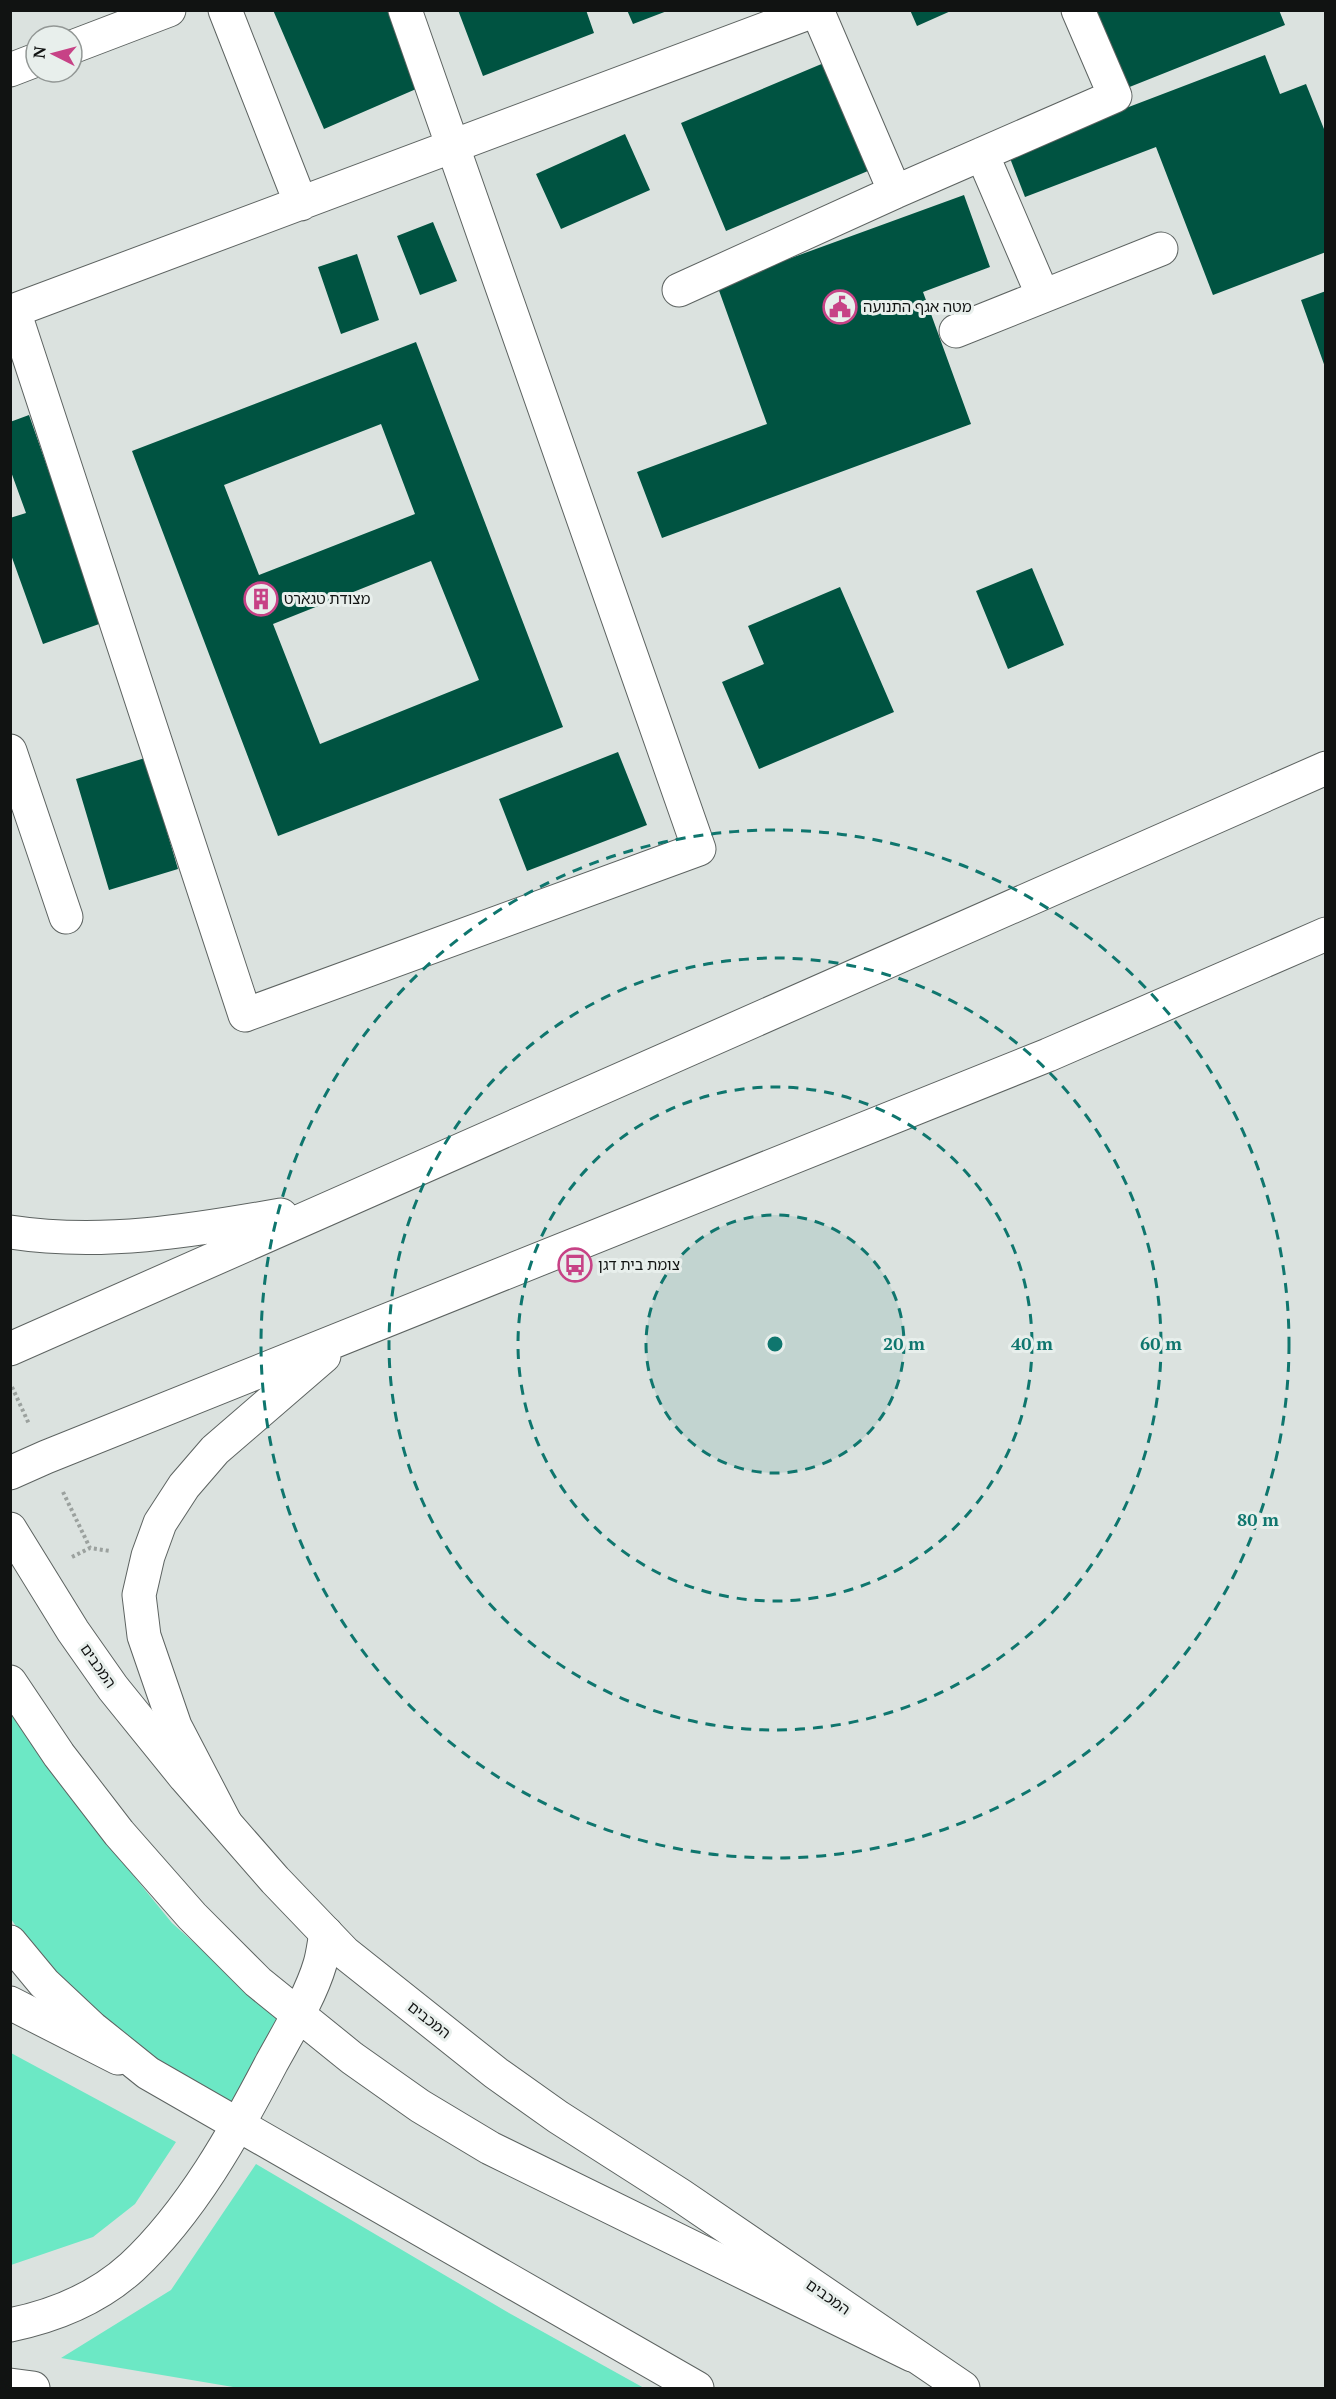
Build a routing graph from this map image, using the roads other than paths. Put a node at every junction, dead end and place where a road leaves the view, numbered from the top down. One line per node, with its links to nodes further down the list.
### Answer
1 (169, 10): 6 (main road)
2 (225, 10): 10 (main road)
3 (405, 10): 7 (main road)
4 (816, 10): 7 (main road); 9 (main road)
5 (1078, 10): 8 (main road)
6 (84, 42)
7 (453, 147): 10 (main road); 14 (main road)
8 (982, 154): 9 (main road); 13 (main road)
9 (895, 192): 12 (main road)
10 (301, 204): 14 (main road)
11 (1161, 249): 13 (main road)
12 (679, 290)
13 (1043, 296): 15 (main road)
14 (12, 312)
15 (956, 331)
16 (10, 751): 18 (main road)
17 (1326, 768): 20 (main road)
18 (66, 917)
19 (1326, 934): 22 (main road)
20 (330, 1207): 21 (main road); 23 (main road)
21 (10, 1232)
22 (343, 1339): 24 (main road); 27 (main road)
23 (10, 1349)
24 (10, 1473)
25 (10, 1529): 27 (main road, המכבים)
26 (10, 1682): 31 (main road)
27 (225, 1822): 28 (main road, המכבים)
28 (326, 1933): 31 (main road); 35 (main road, המכבים)
29 (10, 1942): 32 (main road)
30 (10, 2003): 32 (main road)
31 (297, 2014): 33 (main road); 35 (main road)
32 (148, 2073): 33 (main road)
33 (238, 2126): 34 (main road); 38 (main road)
34 (10, 2325)
35 (912, 2355): 39 (main road, המכבים)
36 (10, 2385): 37 (main road)
37 (33, 2388)
38 (697, 2388)
39 (963, 2388)

